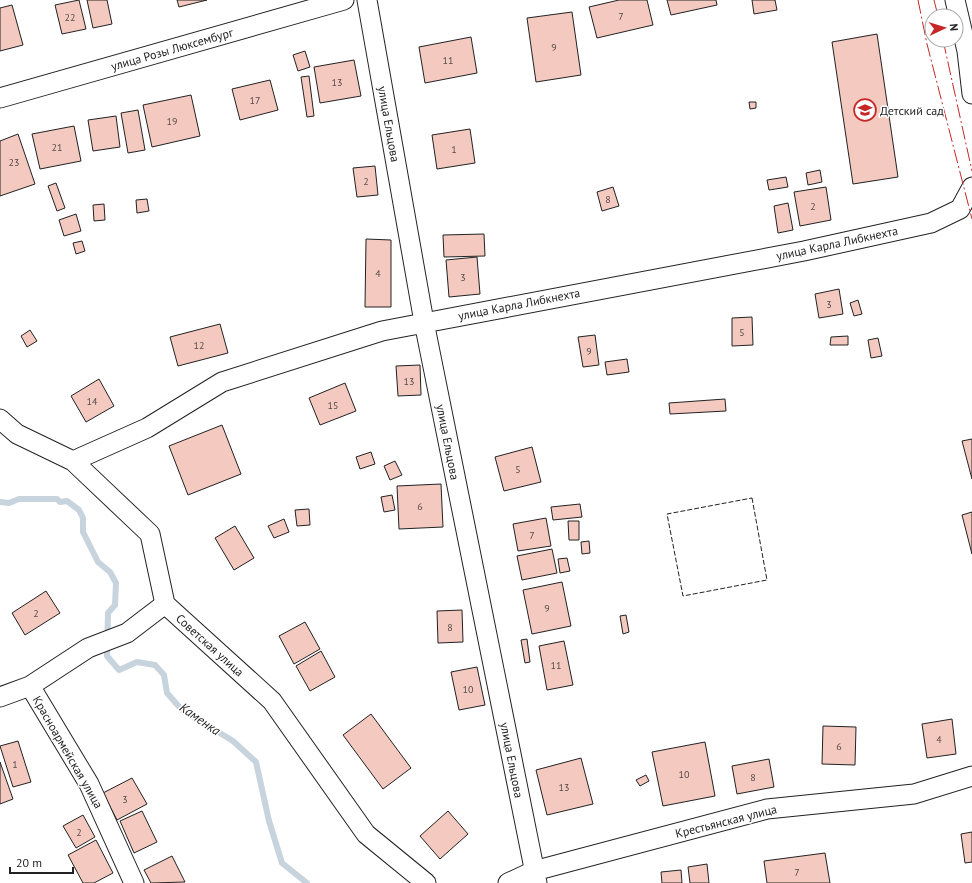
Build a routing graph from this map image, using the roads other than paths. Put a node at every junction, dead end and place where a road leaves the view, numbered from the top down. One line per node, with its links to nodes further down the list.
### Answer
1 (344, 0): 5 (street, улица Розы Люксембург)
2 (367, 0): 7 (street, улица Ельцова)
3 (955, 0): 4 (street)
4 (972, 94)
5 (0, 98)
6 (972, 187): 7 (street, улица Карла Либкнехта)
7 (424, 322): 9 (street, улица Карла Либкнехта); 14 (street, улица Ельцова)
8 (0, 419): 9 (street, Советская улица)
9 (73, 461): 10 (street, Советская улица)
10 (165, 604): 11 (street); 16 (street, Советская улица)
11 (30, 686): 12 (street); 15 (street, Красноармейская улица)
12 (0, 697)
13 (972, 776): 14 (street, Крестьянская улица)
14 (536, 877): 17 (street, Крестьянская улица)
15 (134, 883)
16 (426, 883)
17 (508, 883)

